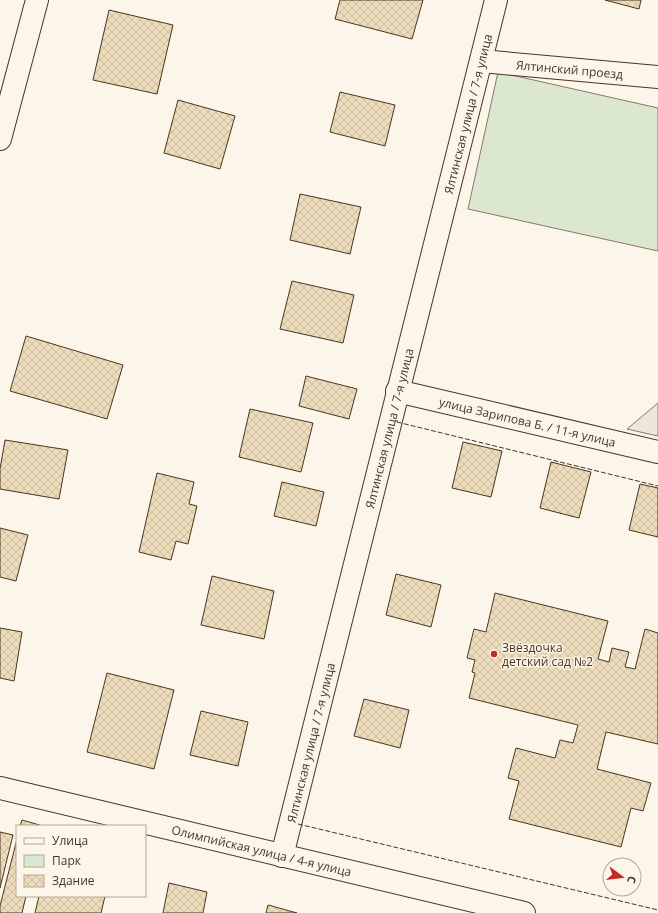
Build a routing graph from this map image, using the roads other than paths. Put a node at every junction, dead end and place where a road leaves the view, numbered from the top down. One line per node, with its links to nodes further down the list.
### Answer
1 (37, 0): 5 (street)
2 (496, 0): 3 (street, Ялтинская улица / 7-я улица)
3 (481, 61): 4 (street, Ялтинский проезд); 6 (street, Ялтинская улица / 7-я улица)
4 (658, 77)
5 (0, 139)
6 (397, 391): 7 (street, улица Зарипова Б. / 11-я улица); 9 (street, Ялтинская улица / 7-я улица)
7 (658, 452)
8 (0, 788): 9 (street, Олимпийская улица / 4-я улица)
9 (282, 856): 10 (street, Олимпийская улица / 4-я улица)
10 (524, 913)

